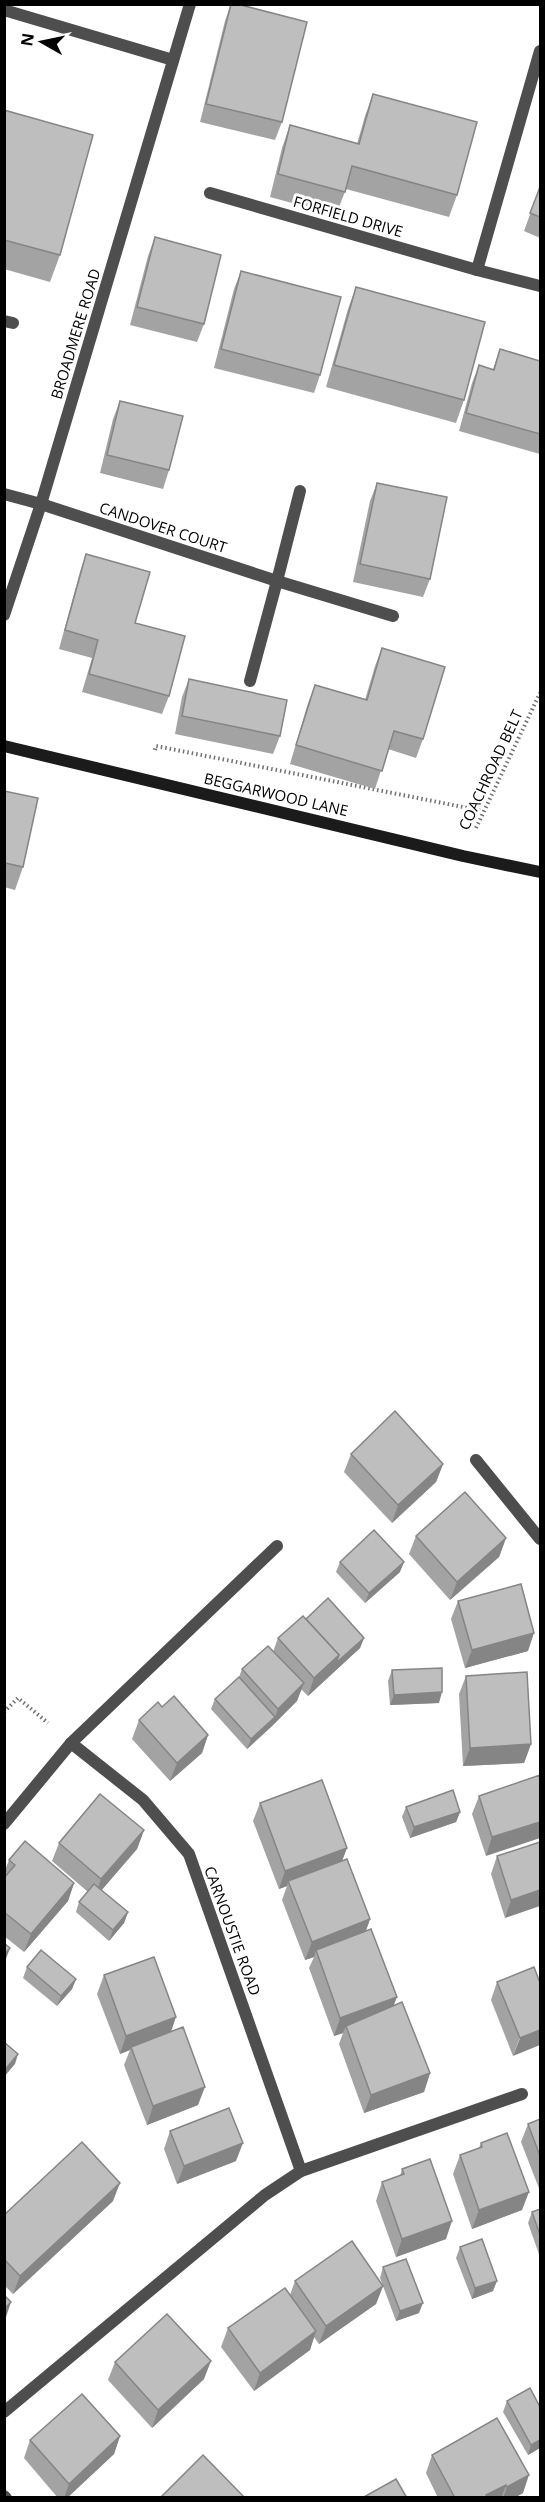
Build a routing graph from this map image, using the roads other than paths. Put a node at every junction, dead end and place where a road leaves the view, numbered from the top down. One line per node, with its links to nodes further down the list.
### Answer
1 (190, 4): 4 (street, BROADMERE ROAD)
2 (4, 10): 4 (street)
3 (540, 51): 6 (street)
4 (173, 60): 10 (street, BROADMERE ROAD)
5 (210, 193): 6 (street, FORFIELD DRIVE)
6 (477, 270): 7 (street, FORFIELD DRIVE)
7 (540, 286)
8 (300, 491): 11 (street)
9 (4, 494): 10 (street, CANDOVER COURT)
10 (41, 504): 11 (street, CANDOVER COURT); 12 (street, BROADMERE ROAD)
11 (277, 581): 13 (street, CANDOVER COURT); 14 (street)
12 (4, 615)
13 (393, 616)
14 (250, 681)
15 (4, 746): 16 (street, BEGGARWOOD LANE)
16 (540, 872)
17 (476, 1460): 18 (street)
18 (540, 1539)
19 (277, 1546): 20 (street)
20 (71, 1743): 21 (street); 23 (street, CARNOUSTIE ROAD)
21 (4, 1824)
22 (522, 2094): 23 (street)
23 (301, 2171): 24 (street)
24 (4, 2412)

